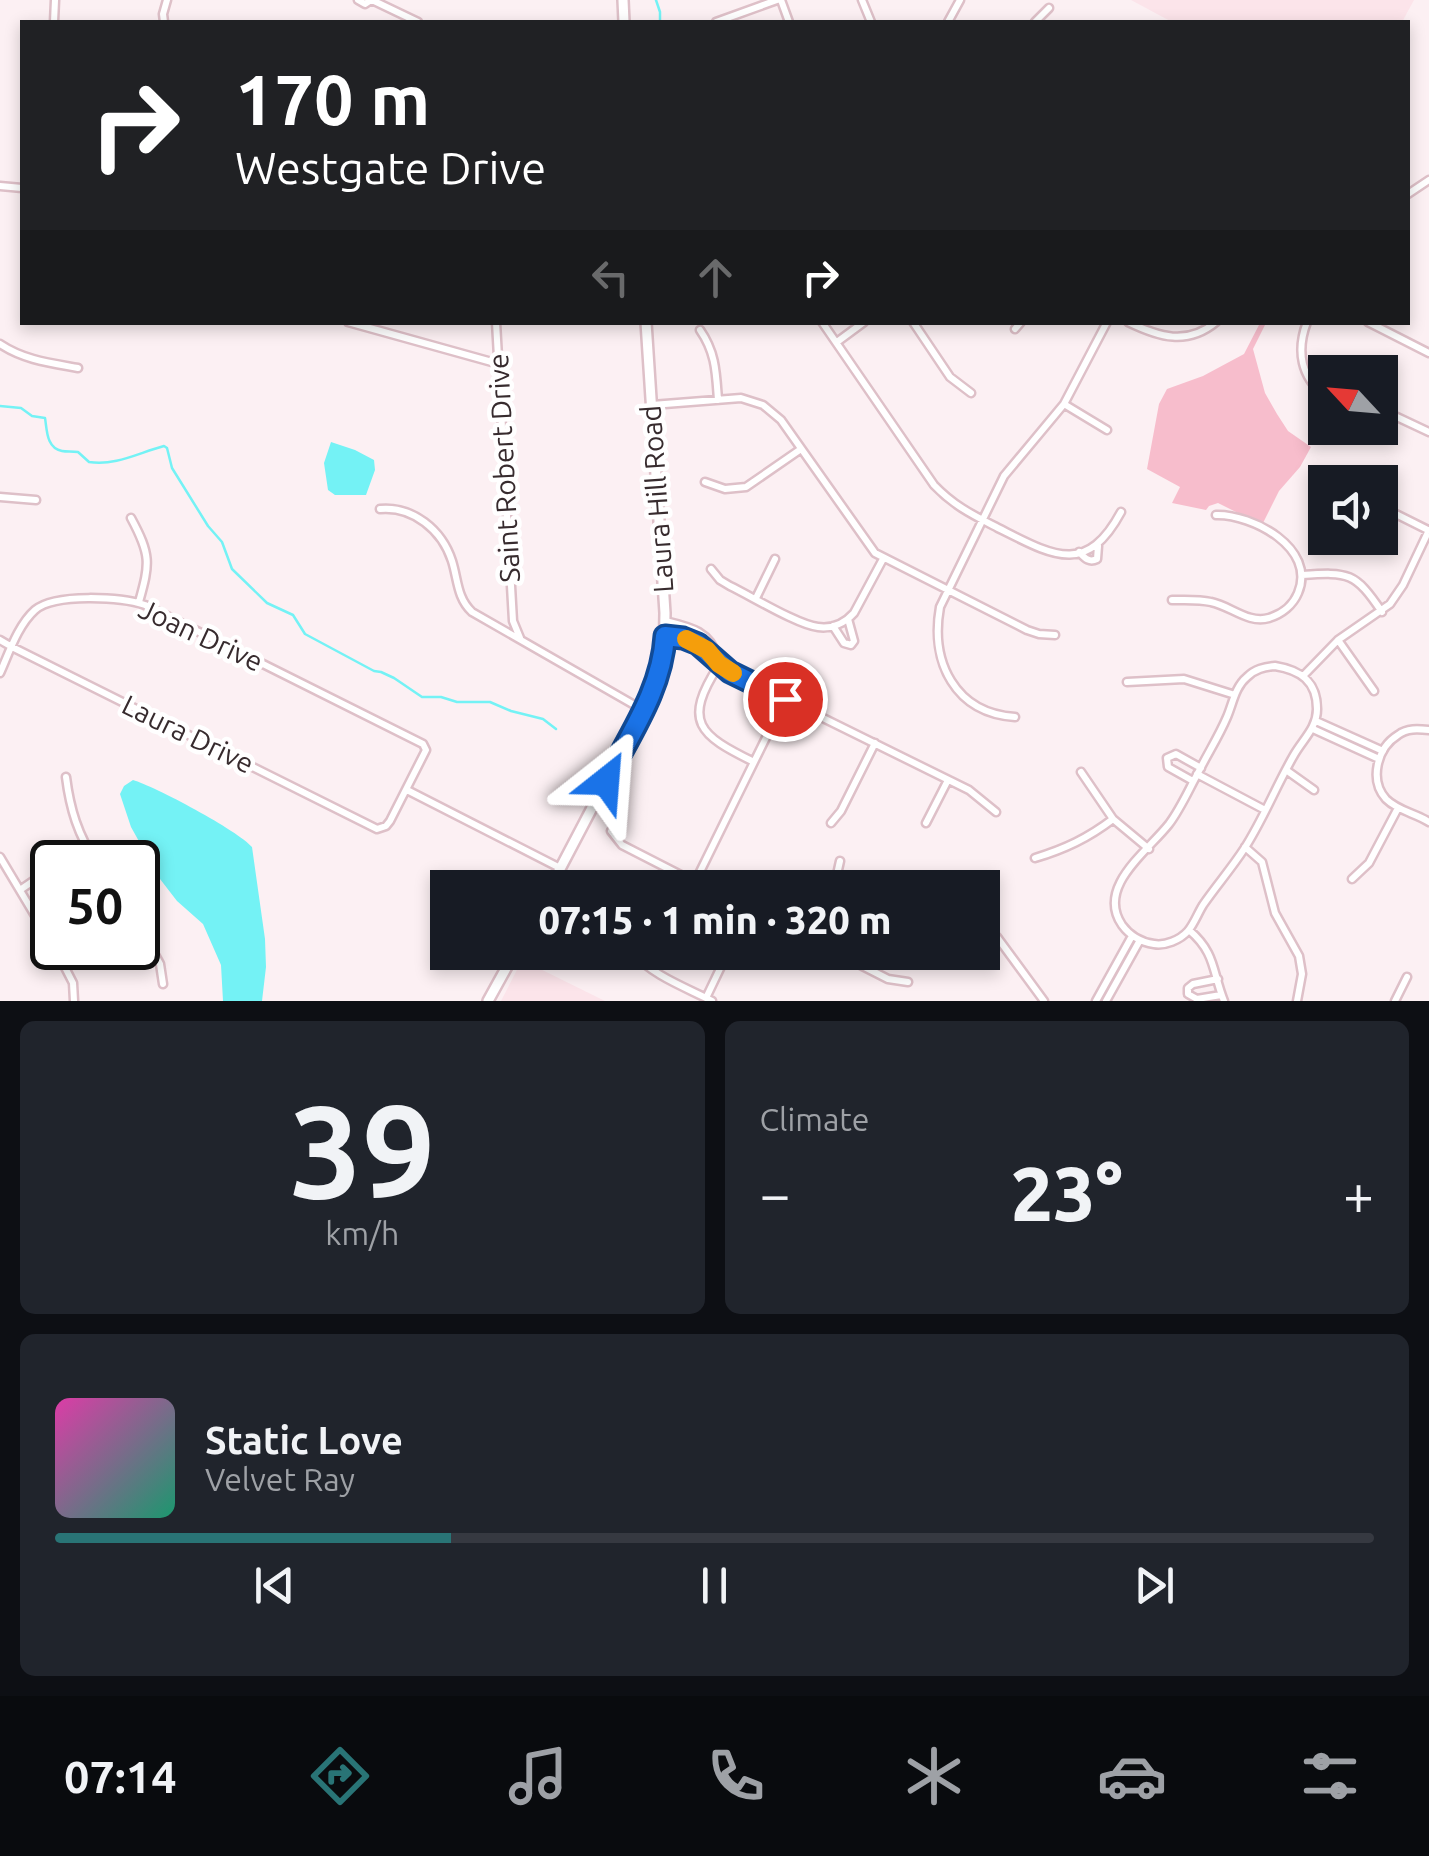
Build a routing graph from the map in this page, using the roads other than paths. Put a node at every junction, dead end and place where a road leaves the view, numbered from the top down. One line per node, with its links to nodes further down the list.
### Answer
1 (358, 0): 2 (street)
2 (372, 0): 5 (street)
3 (779, 0): 6 (street)
4 (1049, 8): 7 (street)
5 (414, 20)
6 (722, 20)
7 (1036, 20)
8 (359, 325): 23 (street)
9 (496, 325): 23 (street, Saint Robert Drive)
10 (646, 325): 29 (main road, Laura Hill Road)
11 (824, 325): 20 (street)
12 (860, 325): 20 (street)
13 (915, 325): 26 (street)
14 (1104, 325): 28 (street)
15 (1134, 325): 16 (street)
16 (1211, 325)
17 (1306, 325): 25 (street)
18 (1374, 325): 22 (street)
19 (700, 330): 27 (street)
20 (837, 342): 42 (street)
21 (0, 344): 24 (street)
22 (1429, 353)
23 (499, 364): 53 (street, Saint Robert Drive)
24 (78, 368)
25 (1308, 377)
26 (971, 393)
27 (718, 400): 29 (street); 33 (street)
28 (1064, 404): 31 (street); 42 (street)
29 (651, 405): 55 (main road, Laura Hill Road)
30 (1398, 417): 32 (street)
31 (1107, 430)
32 (1429, 432)
33 (801, 450): 34 (street); 45 (street)
34 (705, 482)
35 (0, 497): 36 (street)
36 (36, 500)
37 (380, 509): 56 (street)
38 (1121, 512): 42 (street)
39 (1216, 515): 47 (street)
40 (1398, 515): 43 (street)
41 (131, 518): 51 (street)
42 (982, 519): 48 (street)
43 (1429, 530): 52 (street)
44 (775, 559): 49 (street)
45 (883, 559): 48 (street); 54 (street)
46 (711, 569): 49 (street)
47 (1302, 575): 50 (street); 52 (street)
48 (946, 590): 58 (street); 72 (street)
49 (756, 598): 57 (street)
50 (1172, 600)
51 (139, 602): 63 (street, Joan Drive); 83 (street, Joan Drive)
52 (1382, 612): 62 (street)
53 (512, 614): 56 (street, Saint Robert Drive); 60 (street, Saint Robert Drive)
54 (848, 619): 57 (street); 57 (street)
55 (665, 621): 59 (main road, Laura Hill Road); 64 (street)
56 (492, 623): 60 (street)
57 (833, 626)
58 (1055, 635)
59 (665, 636): 64 (street); 71 (main road, Laura Hill Road)
60 (521, 639): 71 (street)
61 (0, 640): 63 (street, Laura Drive)
62 (1338, 640): 66 (street); 68 (street)
63 (12, 646): 65 (street, Joan Drive); 83 (street, Laura Drive)
64 (719, 664): 70 (street); 77 (street)
65 (0, 673)
66 (1304, 675): 69 (street); 73 (street)
67 (1128, 682): 69 (street)
68 (1374, 691)
69 (1235, 694): 80 (street)
70 (785, 699): 75 (street); 77 (street)
71 (643, 710): 99 (main road, Laura Hill Road)
72 (1015, 718)
73 (1315, 725): 76 (street); 78 (street)
74 (1429, 730): 76 (street)
75 (875, 743): 82 (street); 89 (street)
76 (1381, 755): 85 (street)
77 (754, 762): 101 (street)
78 (1286, 770): 84 (street); 86 (street)
79 (1080, 772): 88 (street)
80 (1197, 774): 86 (street); 95 (street)
81 (66, 776): 93 (street)
82 (948, 780): 87 (street); 91 (street)
83 (407, 790): 99 (street)
84 (1314, 790)
85 (1398, 808): 90 (street); 103 (street)
86 (1265, 810): 94 (street)
87 (996, 812)
88 (1112, 819): 95 (street); 97 (street)
89 (831, 822)
90 (1429, 822)
91 (926, 823)
92 (611, 831): 100 (street)
93 (83, 840)
94 (1245, 847): 107 (street); 127 (street)
95 (1149, 849): 108 (street)
96 (0, 857): 105 (street)
97 (1034, 858)
98 (840, 860): 102 (street)
99 (560, 868)
100 (671, 870)
101 (701, 870)
102 (839, 870)
103 (1352, 879)
104 (30, 883): 105 (street)
105 (20, 890): 106 (street)
106 (30, 906)
107 (1188, 930): 108 (street); 117 (street)
108 (1136, 938): 125 (street); 126 (street)
109 (1000, 940): 124 (street)
110 (160, 964): 119 (street)
111 (66, 970): 122 (street)
112 (505, 970): 123 (main road)
113 (653, 970): 121 (street)
114 (721, 970): 121 (street)
115 (870, 970): 118 (street)
116 (1407, 977): 128 (street)
117 (1218, 980): 120 (street); 120 (street)
118 (908, 982)
119 (163, 984)
120 (1222, 998)
121 (709, 999)
122 (74, 1001)
123 (488, 1001)
124 (1044, 1001)
125 (1096, 1001)
126 (1106, 1001)
127 (1297, 1001)
128 (1395, 1001)

